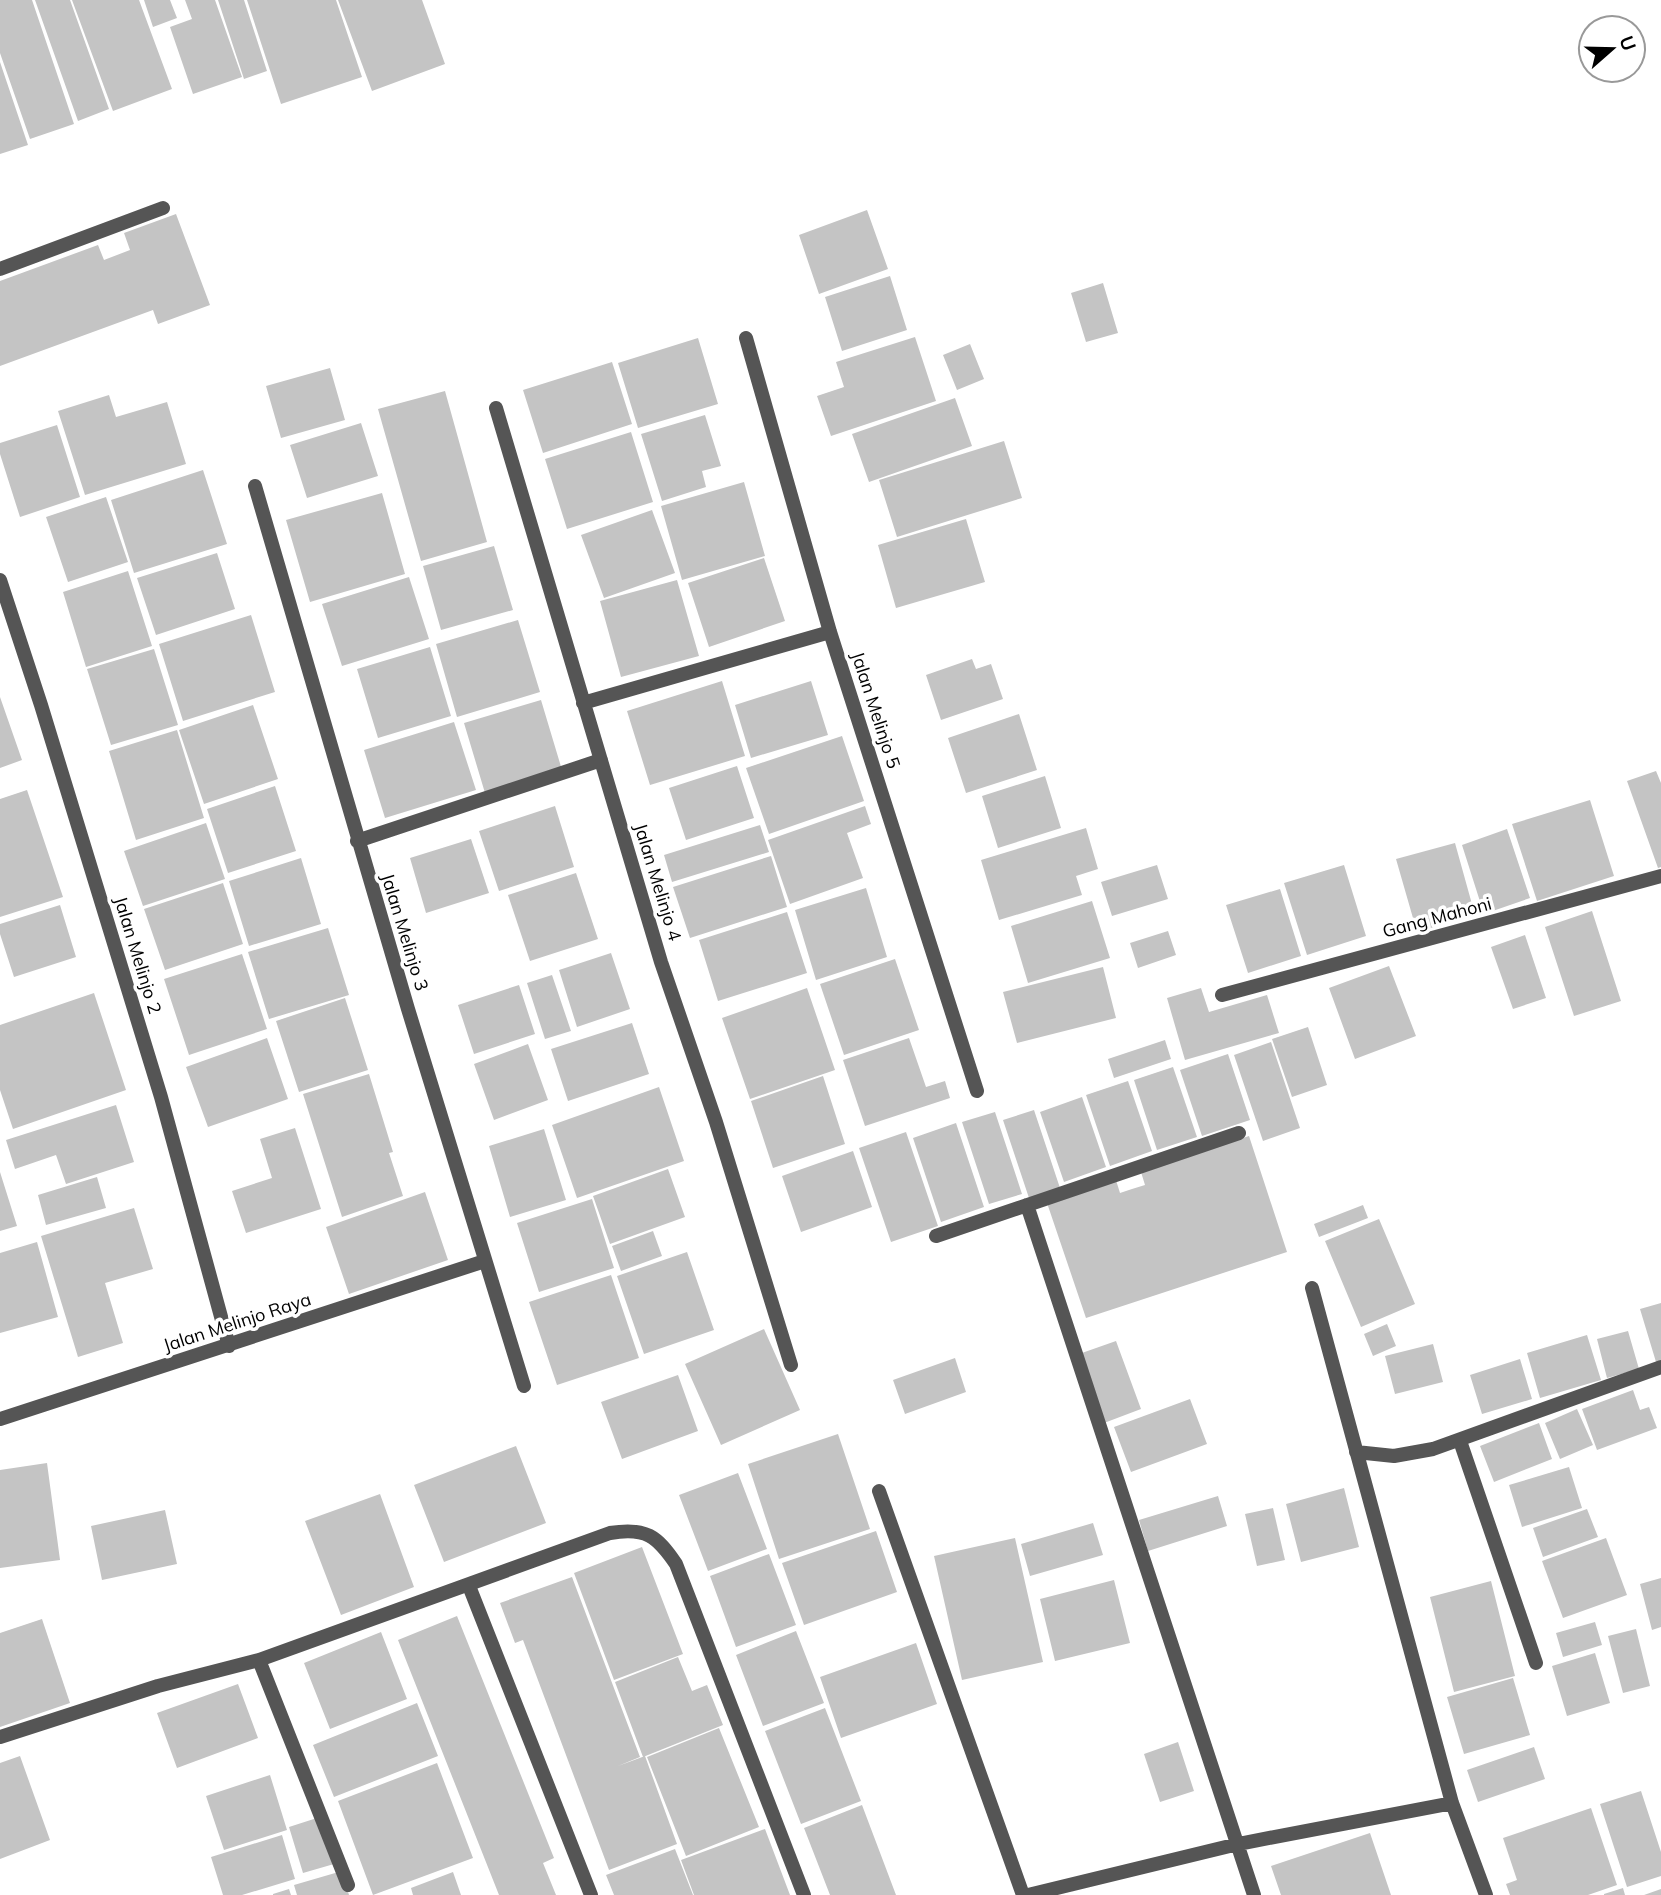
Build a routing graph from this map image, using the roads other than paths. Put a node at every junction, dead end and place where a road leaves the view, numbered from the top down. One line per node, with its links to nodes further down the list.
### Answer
1 (163, 208): 2 (street)
2 (0, 269)
3 (746, 338): 7 (street, Jalan Melinjo 5)
4 (496, 408): 8 (street, Jalan Melinjo 4)
5 (255, 486): 10 (street, Jalan Melinjo 3)
6 (0, 580): 19 (street, Jalan Melinjo 2)
7 (830, 632): 8 (street); 13 (street, Jalan Melinjo 5)
8 (583, 703): 9 (street, Jalan Melinjo 4)
9 (601, 760): 10 (street); 20 (street, Jalan Melinjo 4)
10 (358, 841): 17 (street, Jalan Melinjo 3)
11 (1661, 876): 12 (street, Gang Mahoni)
12 (1222, 995)
13 (977, 1091)
14 (1238, 1133): 15 (street)
15 (1027, 1205): 16 (street); 32 (street)
16 (936, 1236)
17 (485, 1261): 19 (street, Jalan Melinjo Raya); 22 (street, Jalan Melinjo 3)
18 (1312, 1288): 25 (street)
19 (229, 1346): 23 (street, Jalan Melinjo Raya)
20 (791, 1364)
21 (1661, 1367): 24 (street)
22 (524, 1386)
23 (0, 1419)
24 (1460, 1441): 25 (street); 29 (street)
25 (1356, 1452): 31 (street)
26 (879, 1491): 36 (street)
27 (469, 1586): 28 (street); 34 (street); 35 (street)
28 (259, 1660): 30 (street); 33 (street)
29 (1536, 1663)
30 (0, 1737)
31 (1452, 1803): 32 (street); 38 (street)
32 (1238, 1844): 36 (street); 37 (street)
33 (348, 1885)
34 (591, 1895)
35 (804, 1895)
36 (1025, 1895)
37 (1254, 1895)
38 (1486, 1895)

